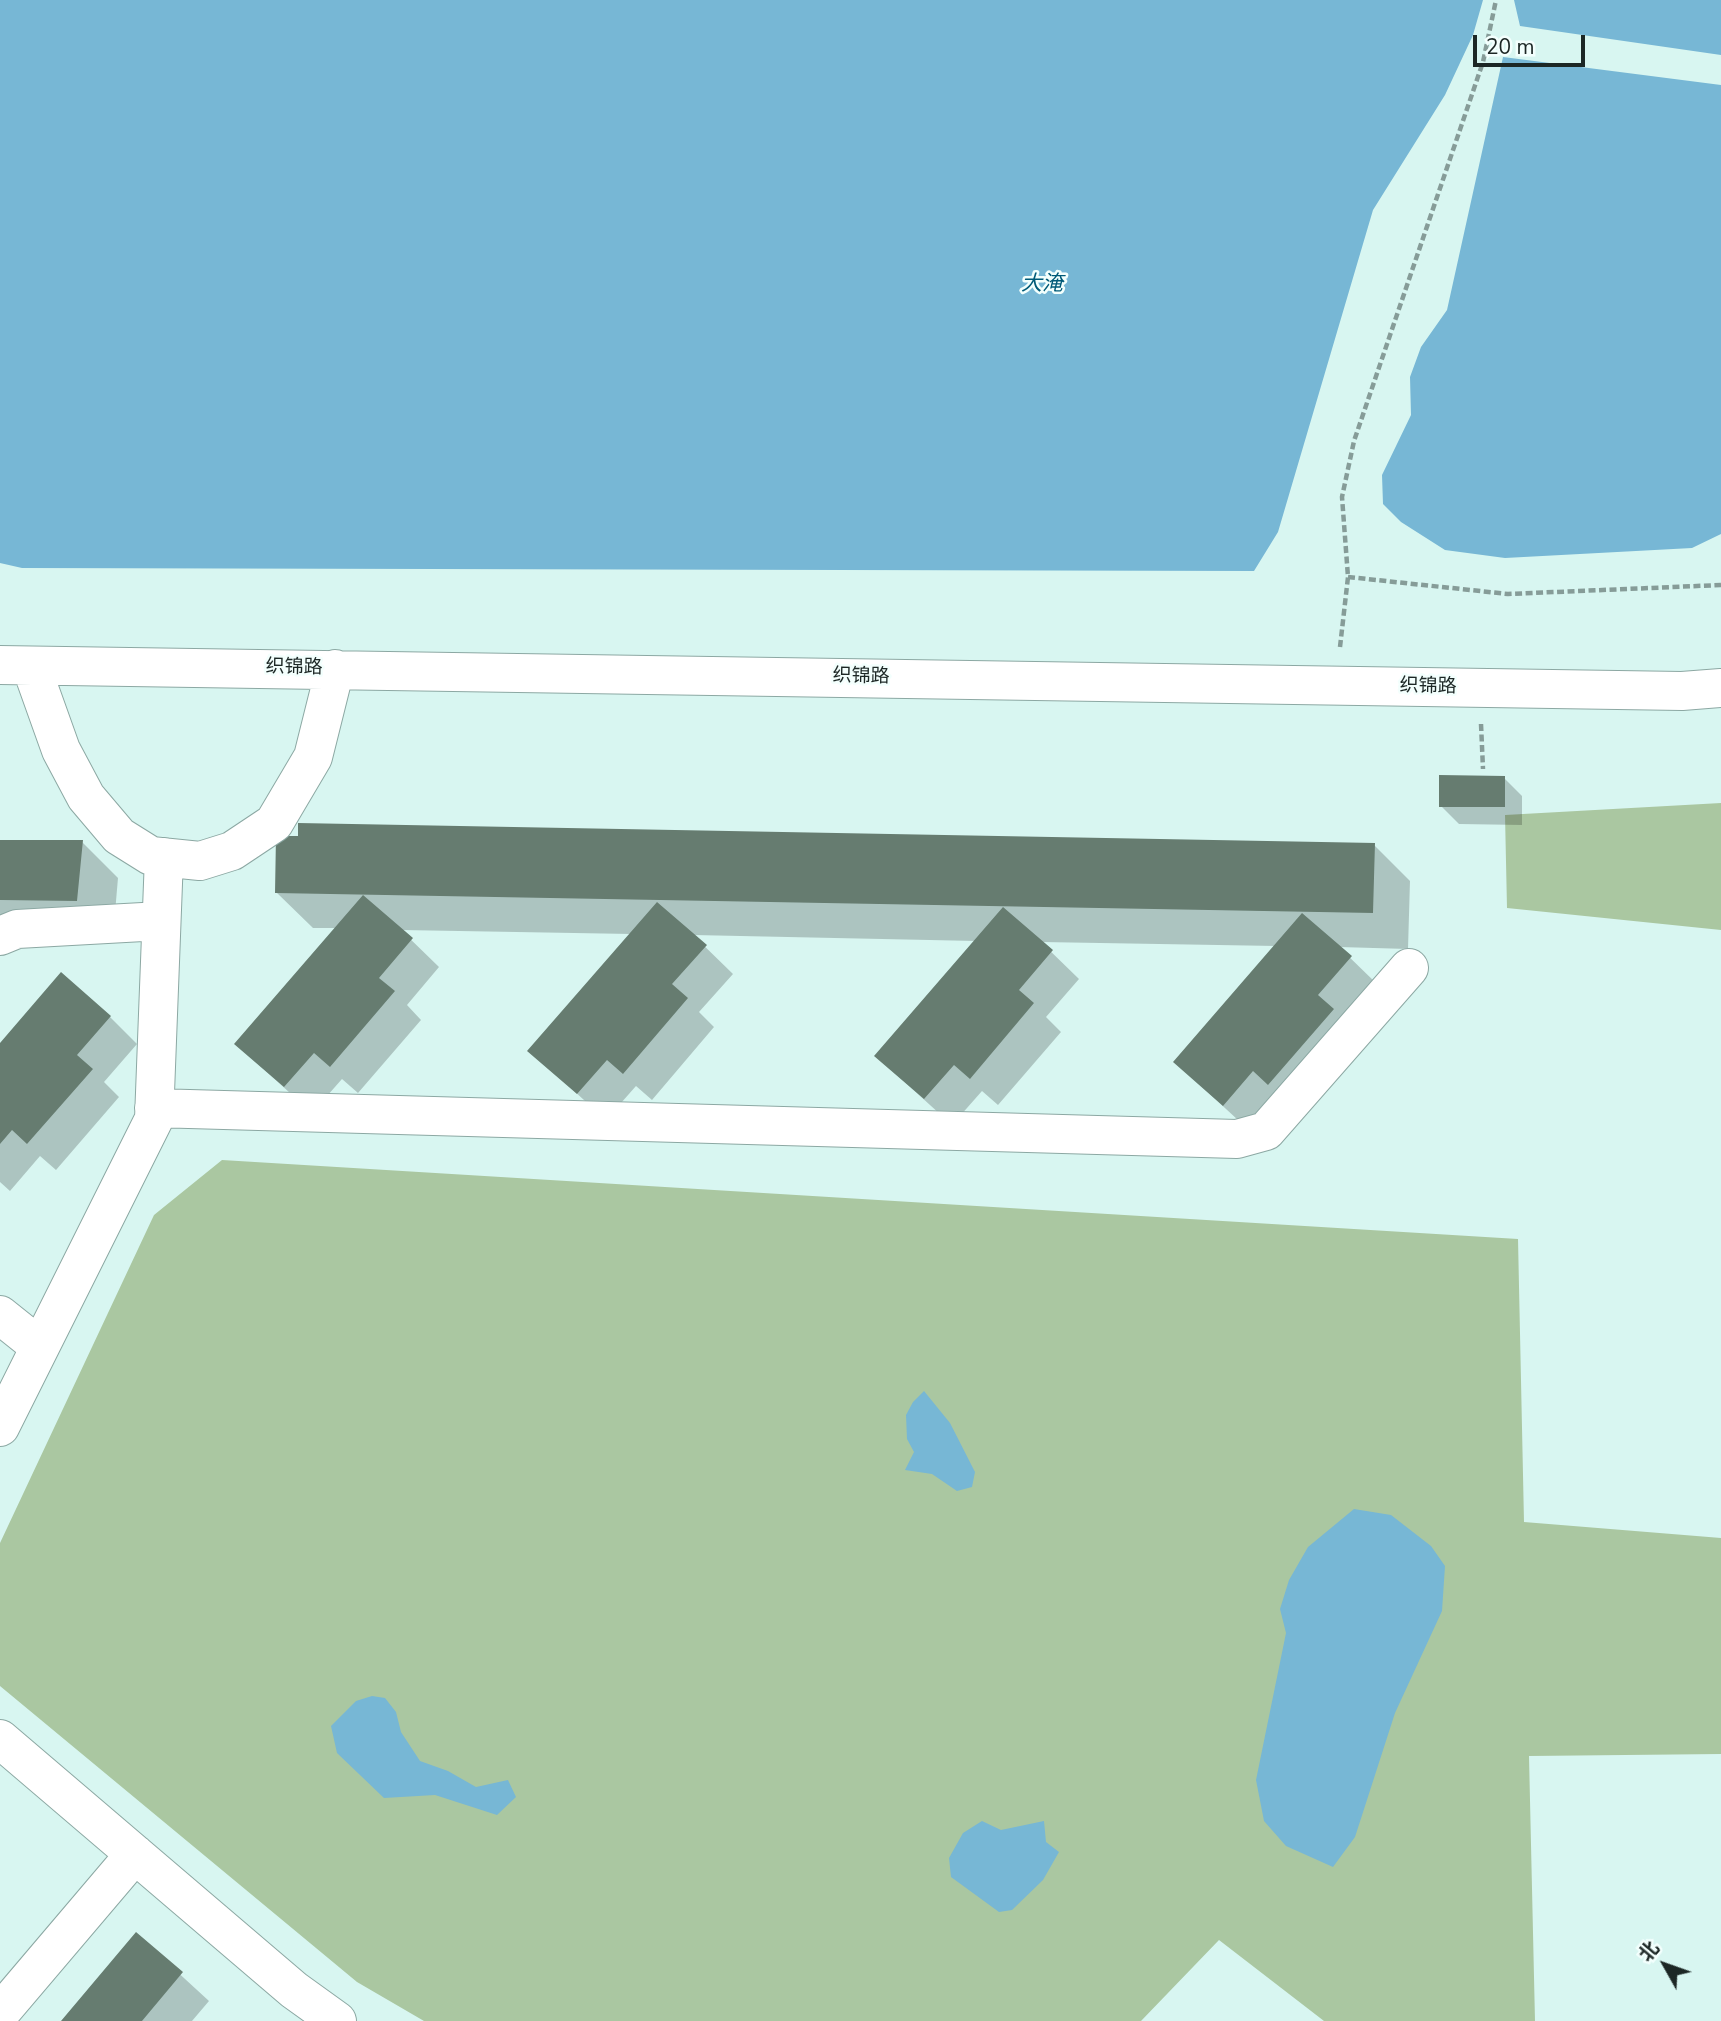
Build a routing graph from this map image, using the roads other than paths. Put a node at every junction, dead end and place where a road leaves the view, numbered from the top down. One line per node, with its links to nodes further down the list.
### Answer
1 (15, 665): 2 (street, 织锦路); 4 (street)
2 (335, 669): 3 (street, 织锦路); 4 (street)
3 (1721, 688)
4 (164, 857): 5 (street)
5 (162, 921): 6 (street); 8 (street)
6 (0, 936)
7 (1409, 968): 8 (street)
8 (154, 1108): 10 (street)
9 (0, 1315): 10 (street)
10 (40, 1347): 11 (street)
11 (0, 1427)
12 (0, 1739): 13 (street)
13 (135, 1854): 14 (street); 15 (street)
14 (0, 2013)
15 (321, 2017)

